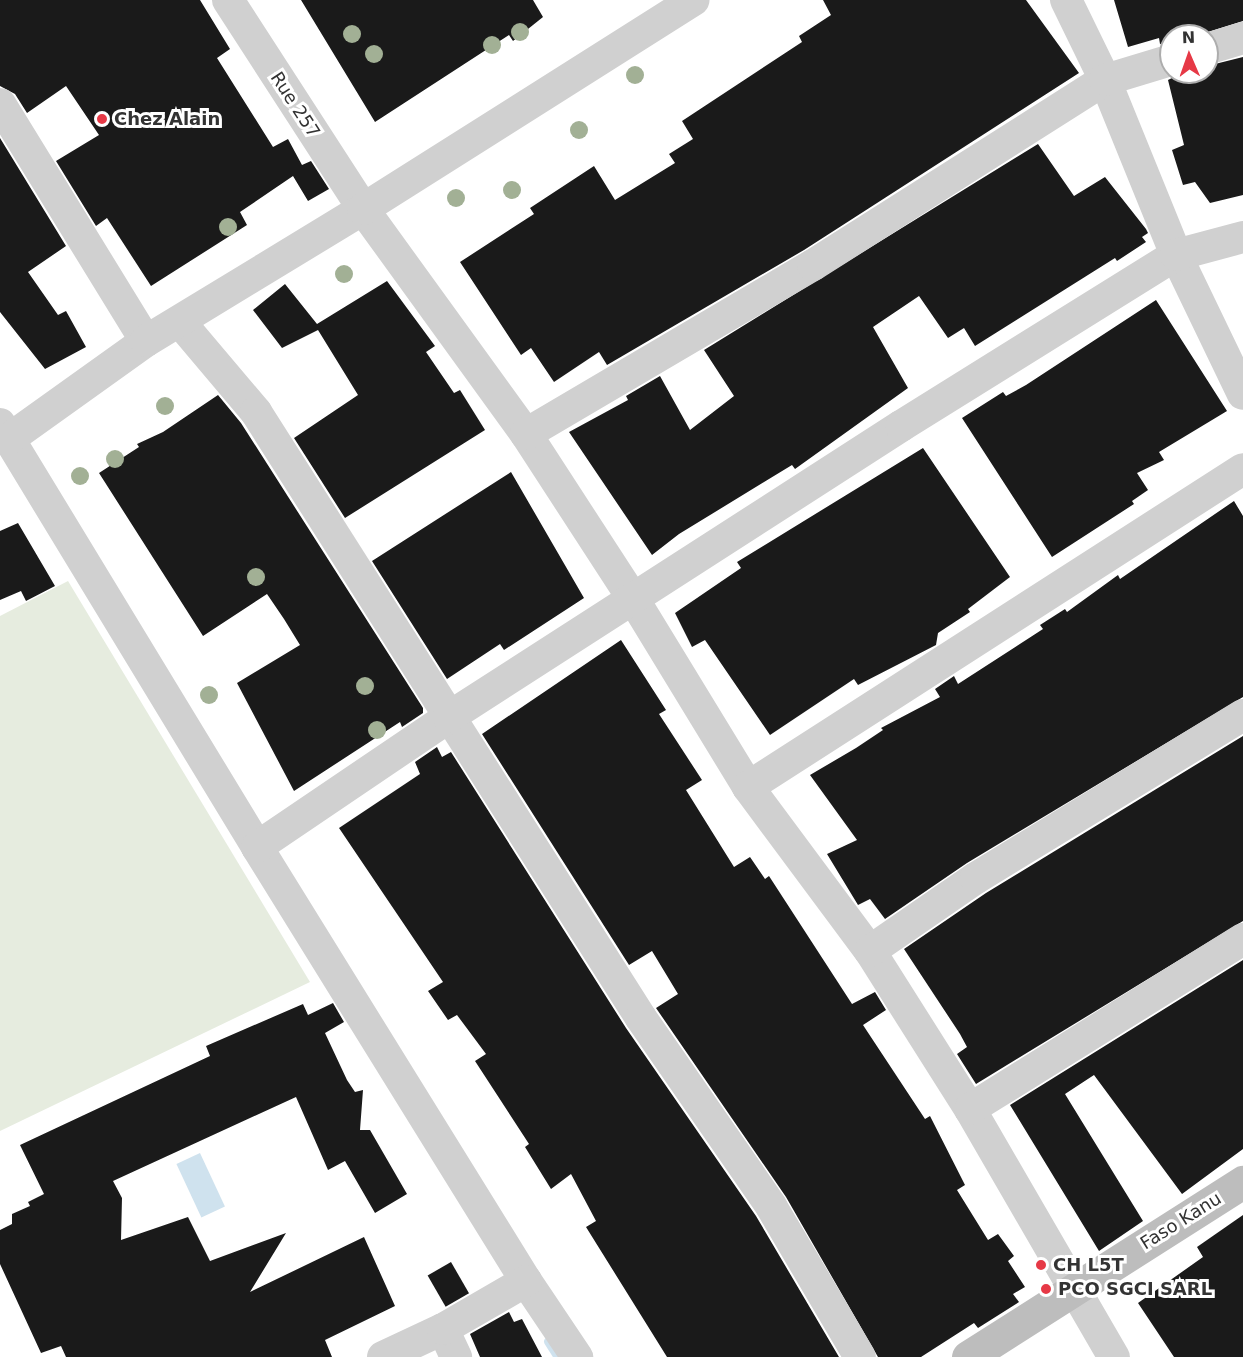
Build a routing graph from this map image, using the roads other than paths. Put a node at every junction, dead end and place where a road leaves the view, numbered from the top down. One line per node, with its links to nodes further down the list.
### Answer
1 (693, 0): 9 (street)
2 (1066, 0): 7 (street)
3 (229, 1): 9 (street, Rue 257)
4 (1243, 38): 5 (street)
5 (1219, 45)
6 (1159, 64): 7 (street)
7 (1105, 80): 11 (street); 16 (street)
8 (0, 104): 13 (street)
9 (363, 210): 12 (street); 16 (street, Rue 257)
10 (1243, 237): 11 (street)
11 (1176, 255): 14 (street); 18 (street)
12 (180, 322): 13 (street); 20 (street)
13 (146, 341): 15 (street)
14 (1243, 394)
15 (4, 431): 22 (street)
16 (526, 434): 18 (street, Rue 257)
17 (1243, 469): 21 (street)
18 (634, 600): 20 (street); 21 (street, Rue 257)
19 (1243, 715): 24 (street)
20 (449, 717): 22 (street); 33 (street)
21 (748, 788): 24 (street, Rue 257)
22 (257, 847): 27 (street)
23 (1243, 939): 25 (street)
24 (870, 951): 25 (street, Rue 257)
25 (970, 1109): 28 (street, Rue 257)
26 (1243, 1182): 28 (main road, Faso Kanu)
27 (526, 1281): 29 (street); 32 (street)
28 (1071, 1290): 34 (main road, Faso Kanu); 35 (street, Rue 257)
29 (443, 1329): 30 (street); 31 (street)
30 (383, 1357)
31 (456, 1357)
32 (577, 1357)
33 (860, 1357)
34 (968, 1357)
35 (1114, 1357)

